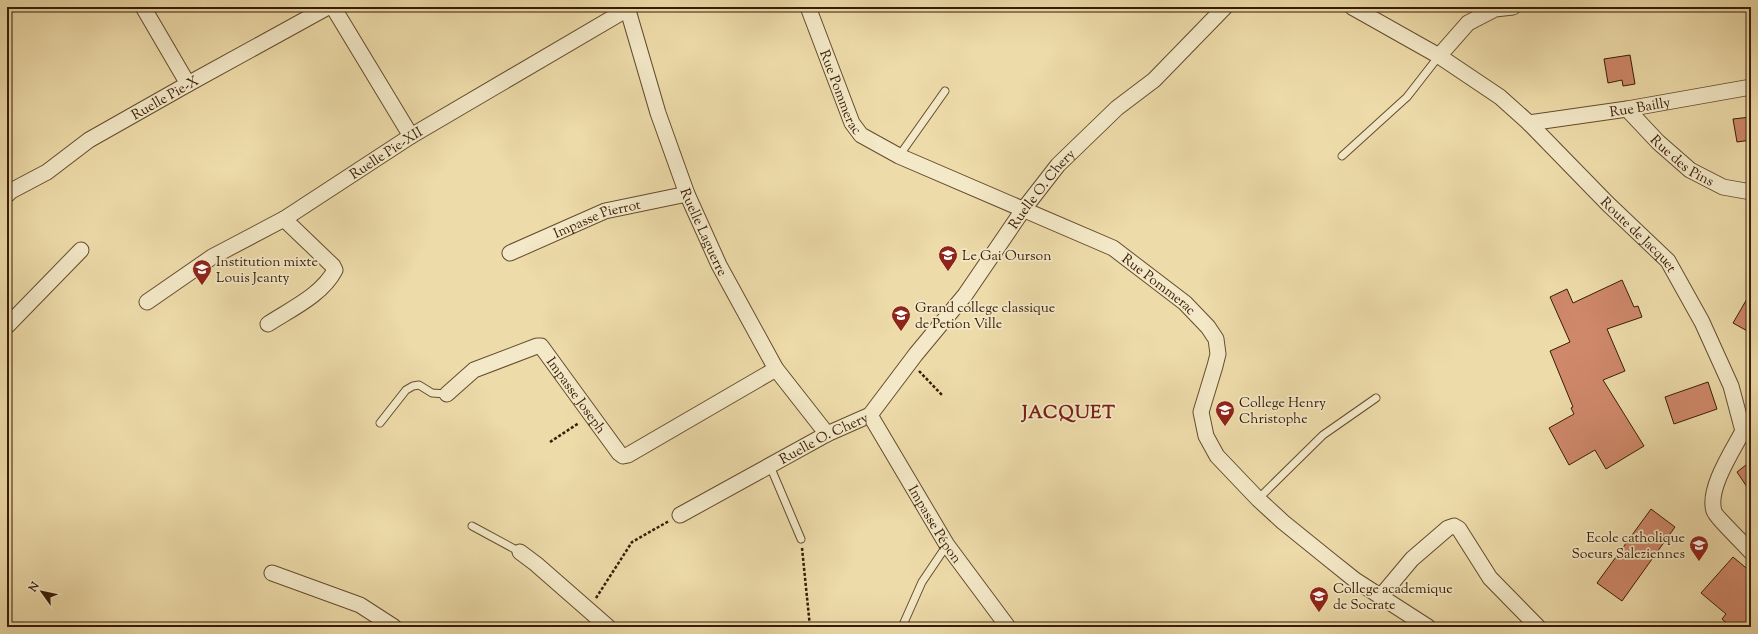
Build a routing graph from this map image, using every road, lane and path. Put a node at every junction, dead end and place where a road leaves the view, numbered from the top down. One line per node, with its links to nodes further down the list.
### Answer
1 (143, 7): 10 (street)
2 (328, 7): 10 (street, Ruelle Pie-X)
3 (333, 7): 15 (street)
4 (808, 7): 16 (street, Rue Pommerac)
5 (1225, 7): 21 (street, Ruelle O. Chery)
6 (1352, 7): 9 (street, Route de Jacquet)
7 (1513, 7): 9 (street)
8 (628, 8): 15 (street, Ruelle Pie-XII); 19 (street, Ruelle Laguerre)
9 (1439, 56): 14 (street, Route de Jacquet); 17 (lane)
10 (188, 84): 20 (street, Ruelle Pie-X)
11 (1751, 87): 13 (street, Rue Bailly)
12 (945, 91): 16 (lane)
13 (1626, 109): 14 (street, Rue Bailly); 18 (street, Rue des Pins)
14 (1529, 123): 45 (street, Route de Jacquet)
15 (411, 136): 22 (street, Ruelle Pie-XII)
16 (899, 156): 21 (street, Rue Pommerac)
17 (1342, 156)
18 (1751, 192)
19 (687, 194): 24 (street, Impasse Pierrot); 29 (street, Ruelle Laguerre)
20 (7, 195)
21 (1023, 210): 28 (street, Ruelle O. Chery); 39 (street, Rue Pommerac)
22 (284, 219): 25 (street, Ruelle Pie-XII); 26 (street)
23 (81, 250): 27 (street)
24 (510, 253)
25 (147, 302)
26 (268, 324)
27 (7, 326)
28 (910, 362): 31 (path); 34 (street, Ruelle O. Chery)
29 (776, 369): 33 (street, Impasse Joseph); 36 (street, Ruelle Laguerre)
30 (447, 394): 33 (street, Impasse Joseph); 35 (lane, Impasse Joseph)
31 (942, 396)
32 (1376, 398): 39 (lane)
33 (591, 415): 37 (path)
34 (870, 415): 36 (street, Ruelle O. Chery); 43 (street, Impasse Pépon)
35 (380, 423)
36 (827, 434): 38 (street, Ruelle O. Chery)
37 (550, 442)
38 (770, 466): 40 (street, Ruelle O. Chery); 42 (lane)
39 (1258, 499): 47 (street, Rue Pommerac)
40 (680, 515): 48 (path)
41 (472, 526): 44 (lane)
42 (801, 539): 51 (path)
43 (947, 545): 52 (lane); 53 (street, Impasse Pépon)
44 (520, 552): 48 (street)
45 (1751, 552)
46 (272, 573): 49 (street)
47 (1380, 596): 54 (street, Rue Pommerac); 55 (street)
48 (588, 610): 50 (street)
49 (394, 627)
50 (608, 627)
51 (810, 627)
52 (902, 627)
53 (1008, 627)
54 (1428, 627)
55 (1538, 627)

